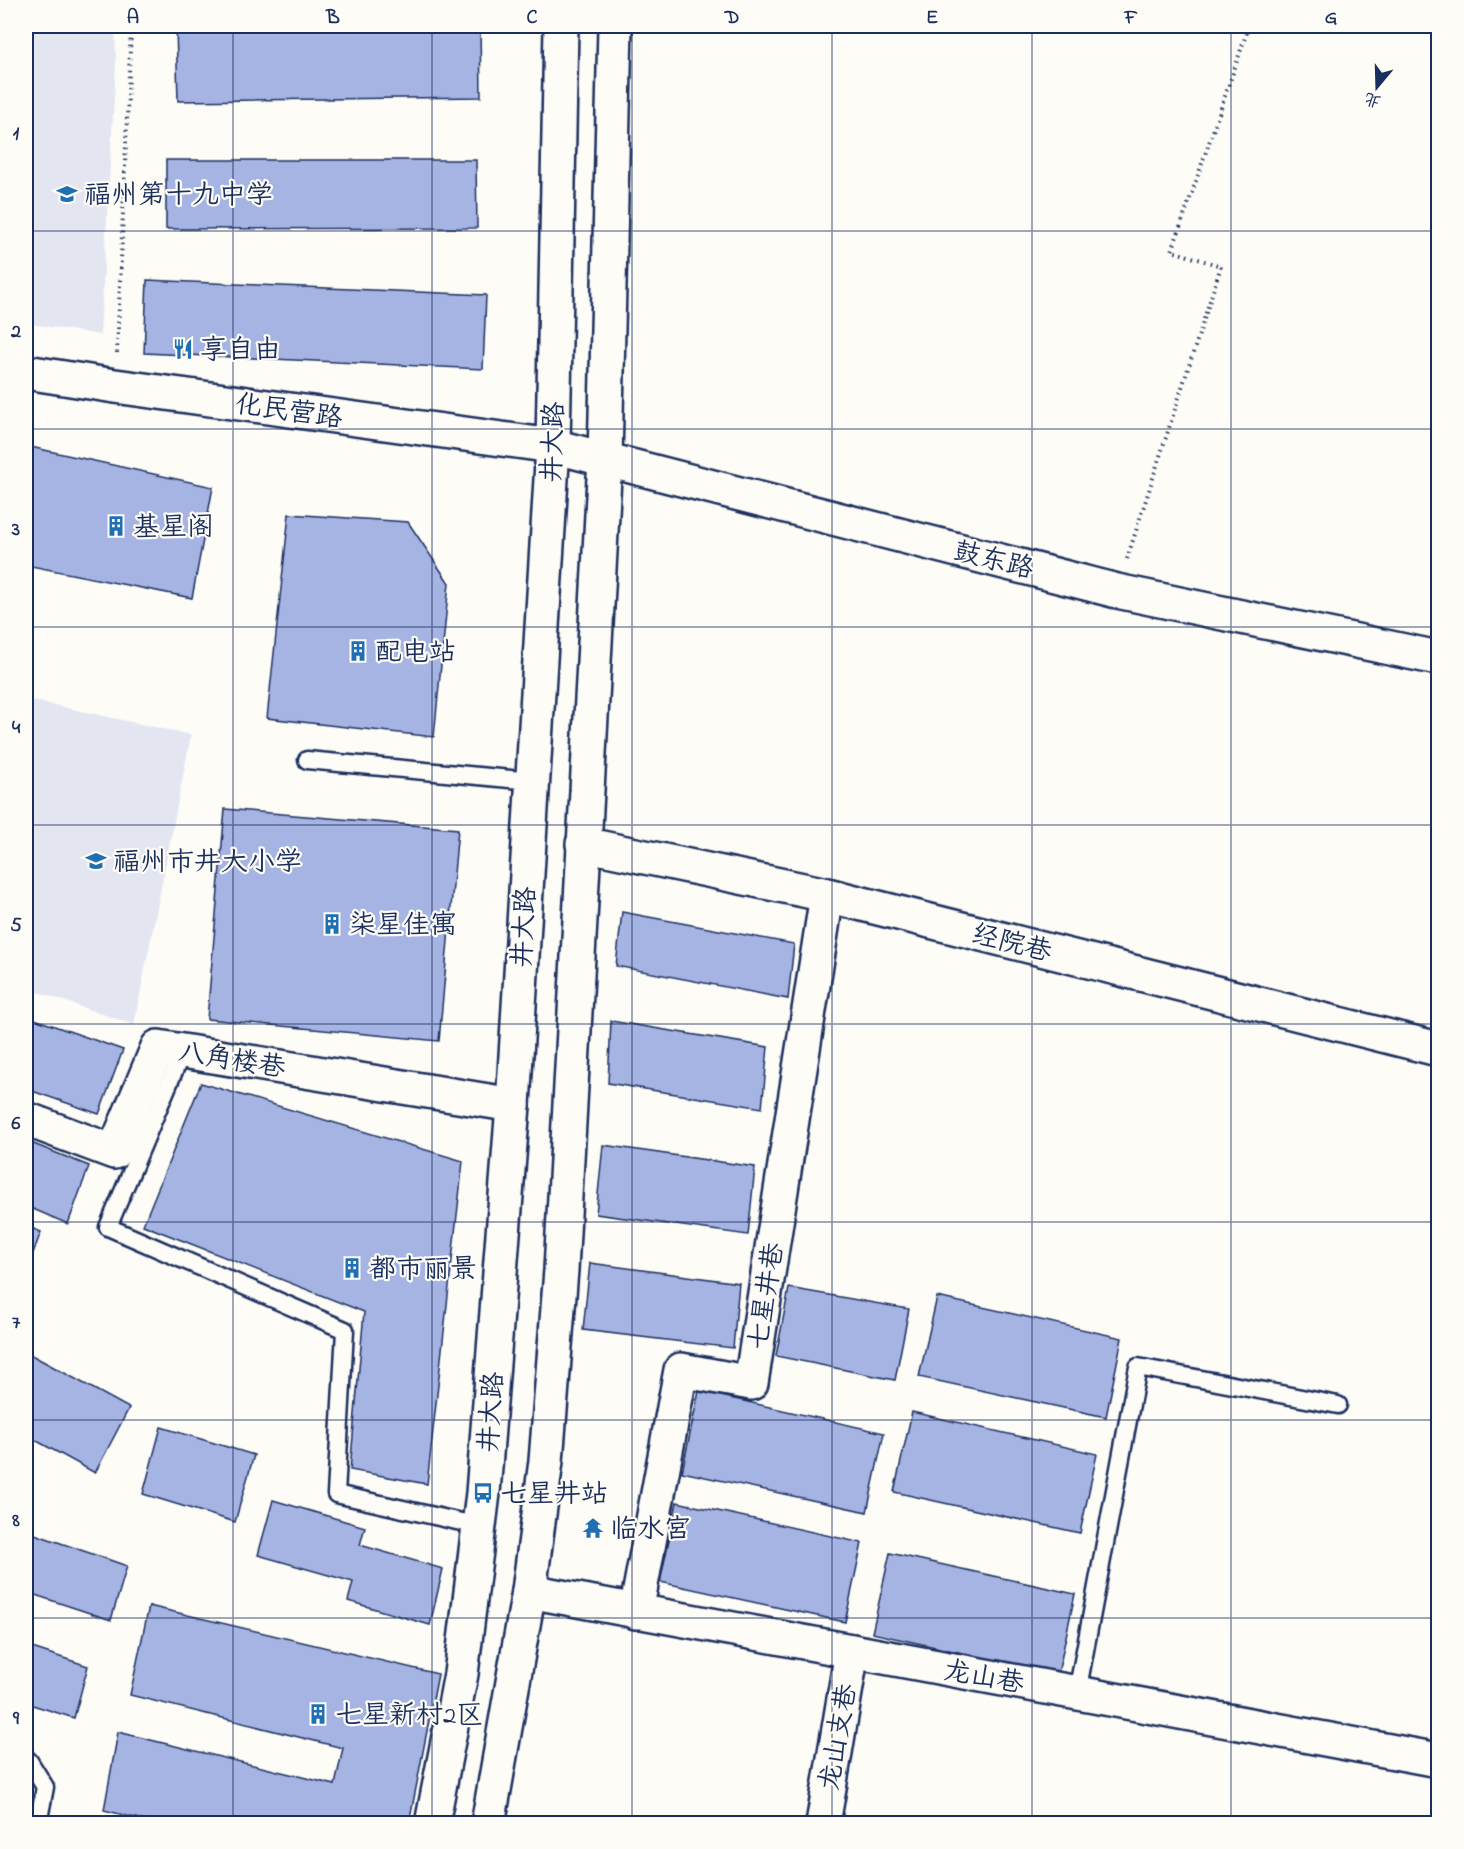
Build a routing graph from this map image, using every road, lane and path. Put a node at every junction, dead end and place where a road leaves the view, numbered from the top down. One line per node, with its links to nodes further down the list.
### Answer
1 (131, 26): 6 (path)
2 (561, 26): 7 (street, 井大路)
3 (615, 26): 8 (street)
4 (1249, 26): 9 (path)
5 (26, 372): 6 (street, 化民营路)
6 (115, 386): 7 (street, 化民营路)
7 (553, 446): 8 (street, 鼓东路); 12 (street, 井大路)
8 (605, 459): 9 (street, 鼓东路); 13 (street)
9 (1117, 591): 10 (street, 鼓东路)
10 (1438, 658)
11 (307, 760): 12 (lane)
12 (532, 781): 17 (street, 井大路)
13 (583, 844): 14 (street, 经院巷); 21 (street)
14 (827, 895): 15 (street, 经院巷); 22 (street, 七星井巷)
15 (1438, 1049)
16 (183, 1050): 17 (street, 八角楼巷); 18 (street, 八角楼巷); 20 (lane)
17 (513, 1105): 20 (street, 井大路)
18 (26, 1119)
19 (1338, 1405): 24 (lane)
20 (479, 1526): 28 (street, 井大路)
21 (530, 1591): 22 (street, 龙山巷); 29 (street)
22 (636, 1612): 23 (street, 龙山巷)
23 (852, 1652): 24 (street, 龙山巷); 30 (street, 龙山支巷)
24 (1077, 1693): 26 (street, 龙山巷)
25 (26, 1758): 27 (lane)
26 (1438, 1760)
27 (38, 1824)
28 (432, 1824)
29 (488, 1824)
30 (823, 1824)

